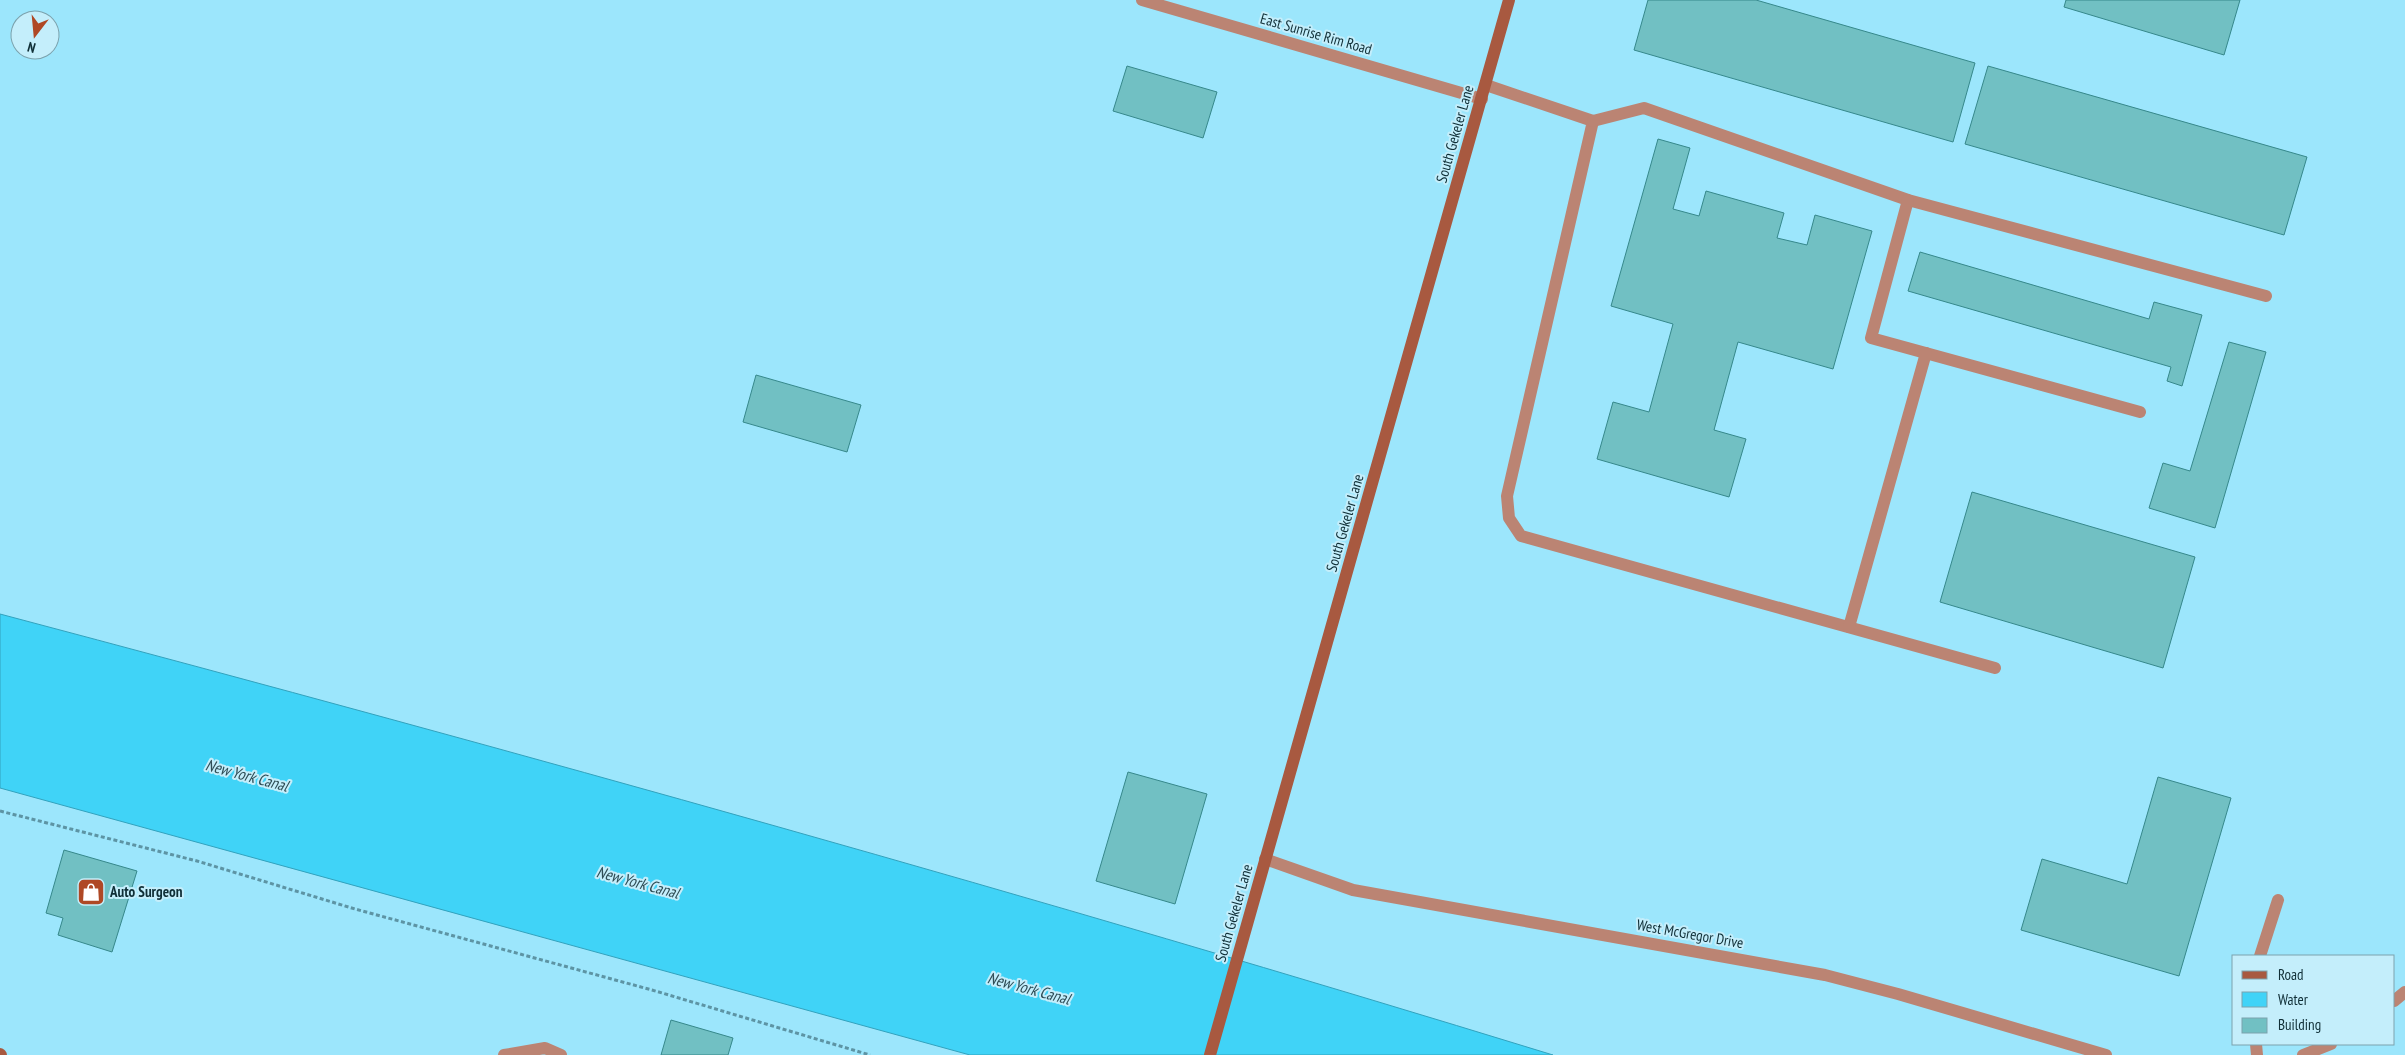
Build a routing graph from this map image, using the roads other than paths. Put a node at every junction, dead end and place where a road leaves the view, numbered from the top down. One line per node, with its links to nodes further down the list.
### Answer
1 (1142, 0): 4 (street, East Sunrise Rim Road)
2 (1509, 0): 3 (street, South Gekeler Lane)
3 (1486, 85): 4 (street, South Gekeler Lane); 5 (street)
4 (1482, 100): 12 (street, South Gekeler Lane)
5 (1593, 122): 6 (street); 10 (street)
6 (1908, 200): 7 (street); 8 (street)
7 (2266, 296)
8 (1926, 353): 9 (street); 10 (street)
9 (2140, 412)
10 (1849, 627): 11 (street)
11 (1995, 668)
12 (1265, 859): 20 (street, South Gekeler Lane); 21 (street, West McGregor Drive)
13 (2278, 900): 14 (street)
14 (2260, 955)
15 (2405, 992): 16 (street)
16 (2395, 1001)
17 (2328, 1045): 22 (street)
18 (504, 1055): 19 (street)
19 (561, 1055)
20 (1210, 1055)
21 (2106, 1055)
22 (2303, 1055)

